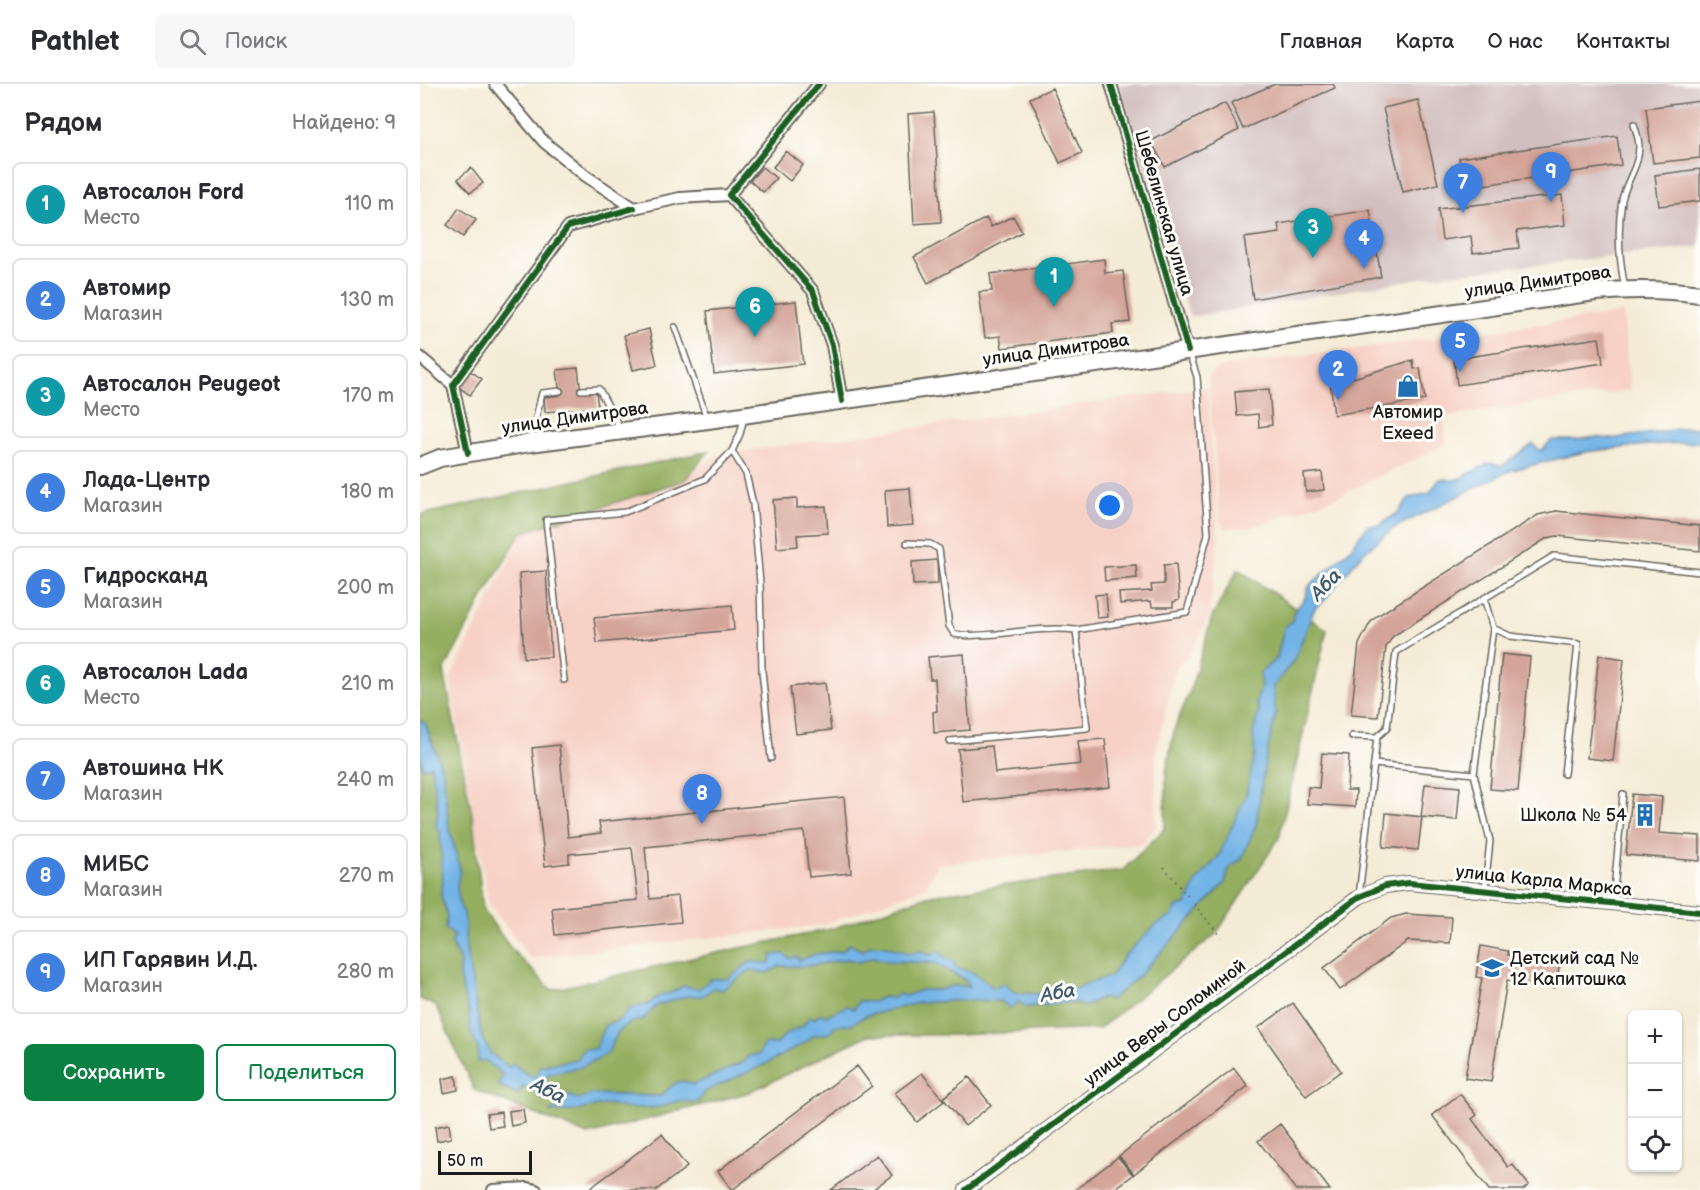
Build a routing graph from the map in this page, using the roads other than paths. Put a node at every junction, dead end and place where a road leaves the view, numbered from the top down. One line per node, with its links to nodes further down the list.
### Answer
1 (495, 84): 6 (street)
2 (819, 84): 5 (street)
3 (1111, 84): 10 (street, Шебелинская улица)
4 (1634, 124): 7 (lane)
5 (729, 195): 6 (street); 15 (street)
6 (634, 208): 12 (street)
7 (1626, 290): 8 (main road, улица Димитрова); 10 (main road, улица Димитрова)
8 (1700, 294)
9 (675, 327): 17 (lane)
10 (1188, 351): 15 (main road, улица Димитрова); 27 (lane)
11 (420, 357): 12 (street)
12 (453, 385): 21 (street)
13 (581, 390): 18 (lane)
14 (560, 392): 19 (lane)
15 (842, 400): 16 (main road, улица Димитрова)
16 (745, 415): 17 (main road, улица Димитрова); 20 (lane)
17 (708, 420): 18 (main road, улица Димитрова)
18 (622, 432): 19 (main road, улица Димитрова)
19 (530, 442): 21 (main road, улица Димитрова)
20 (732, 451): 28 (lane); 32 (lane)
21 (468, 453): 22 (main road, улица Димитрова)
22 (420, 466)
23 (907, 543): 27 (lane)
24 (1700, 572): 25 (lane)
25 (1484, 598): 26 (lane); 30 (lane)
26 (1493, 628): 34 (lane); 35 (lane)
27 (1076, 630): 31 (lane)
28 (564, 680)
29 (1352, 736): 30 (lane)
30 (1377, 737): 33 (lane)
31 (950, 741)
32 (771, 758)
33 (1374, 764): 34 (lane); 39 (lane)
34 (1474, 774): 38 (lane)
35 (1564, 774)
36 (1623, 794): 40 (lane)
37 (1385, 886): 38 (street, улица Карла Маркса); 39 (street, улица Веры Соломиной)
38 (1484, 890): 40 (street, улица Карла Маркса)
39 (1359, 897): 44 (street, улица Веры Соломиной)
40 (1613, 903): 41 (street, улица Карла Маркса)
41 (1700, 912)
42 (493, 1190): 43 (street)
43 (536, 1190)
44 (966, 1190)

